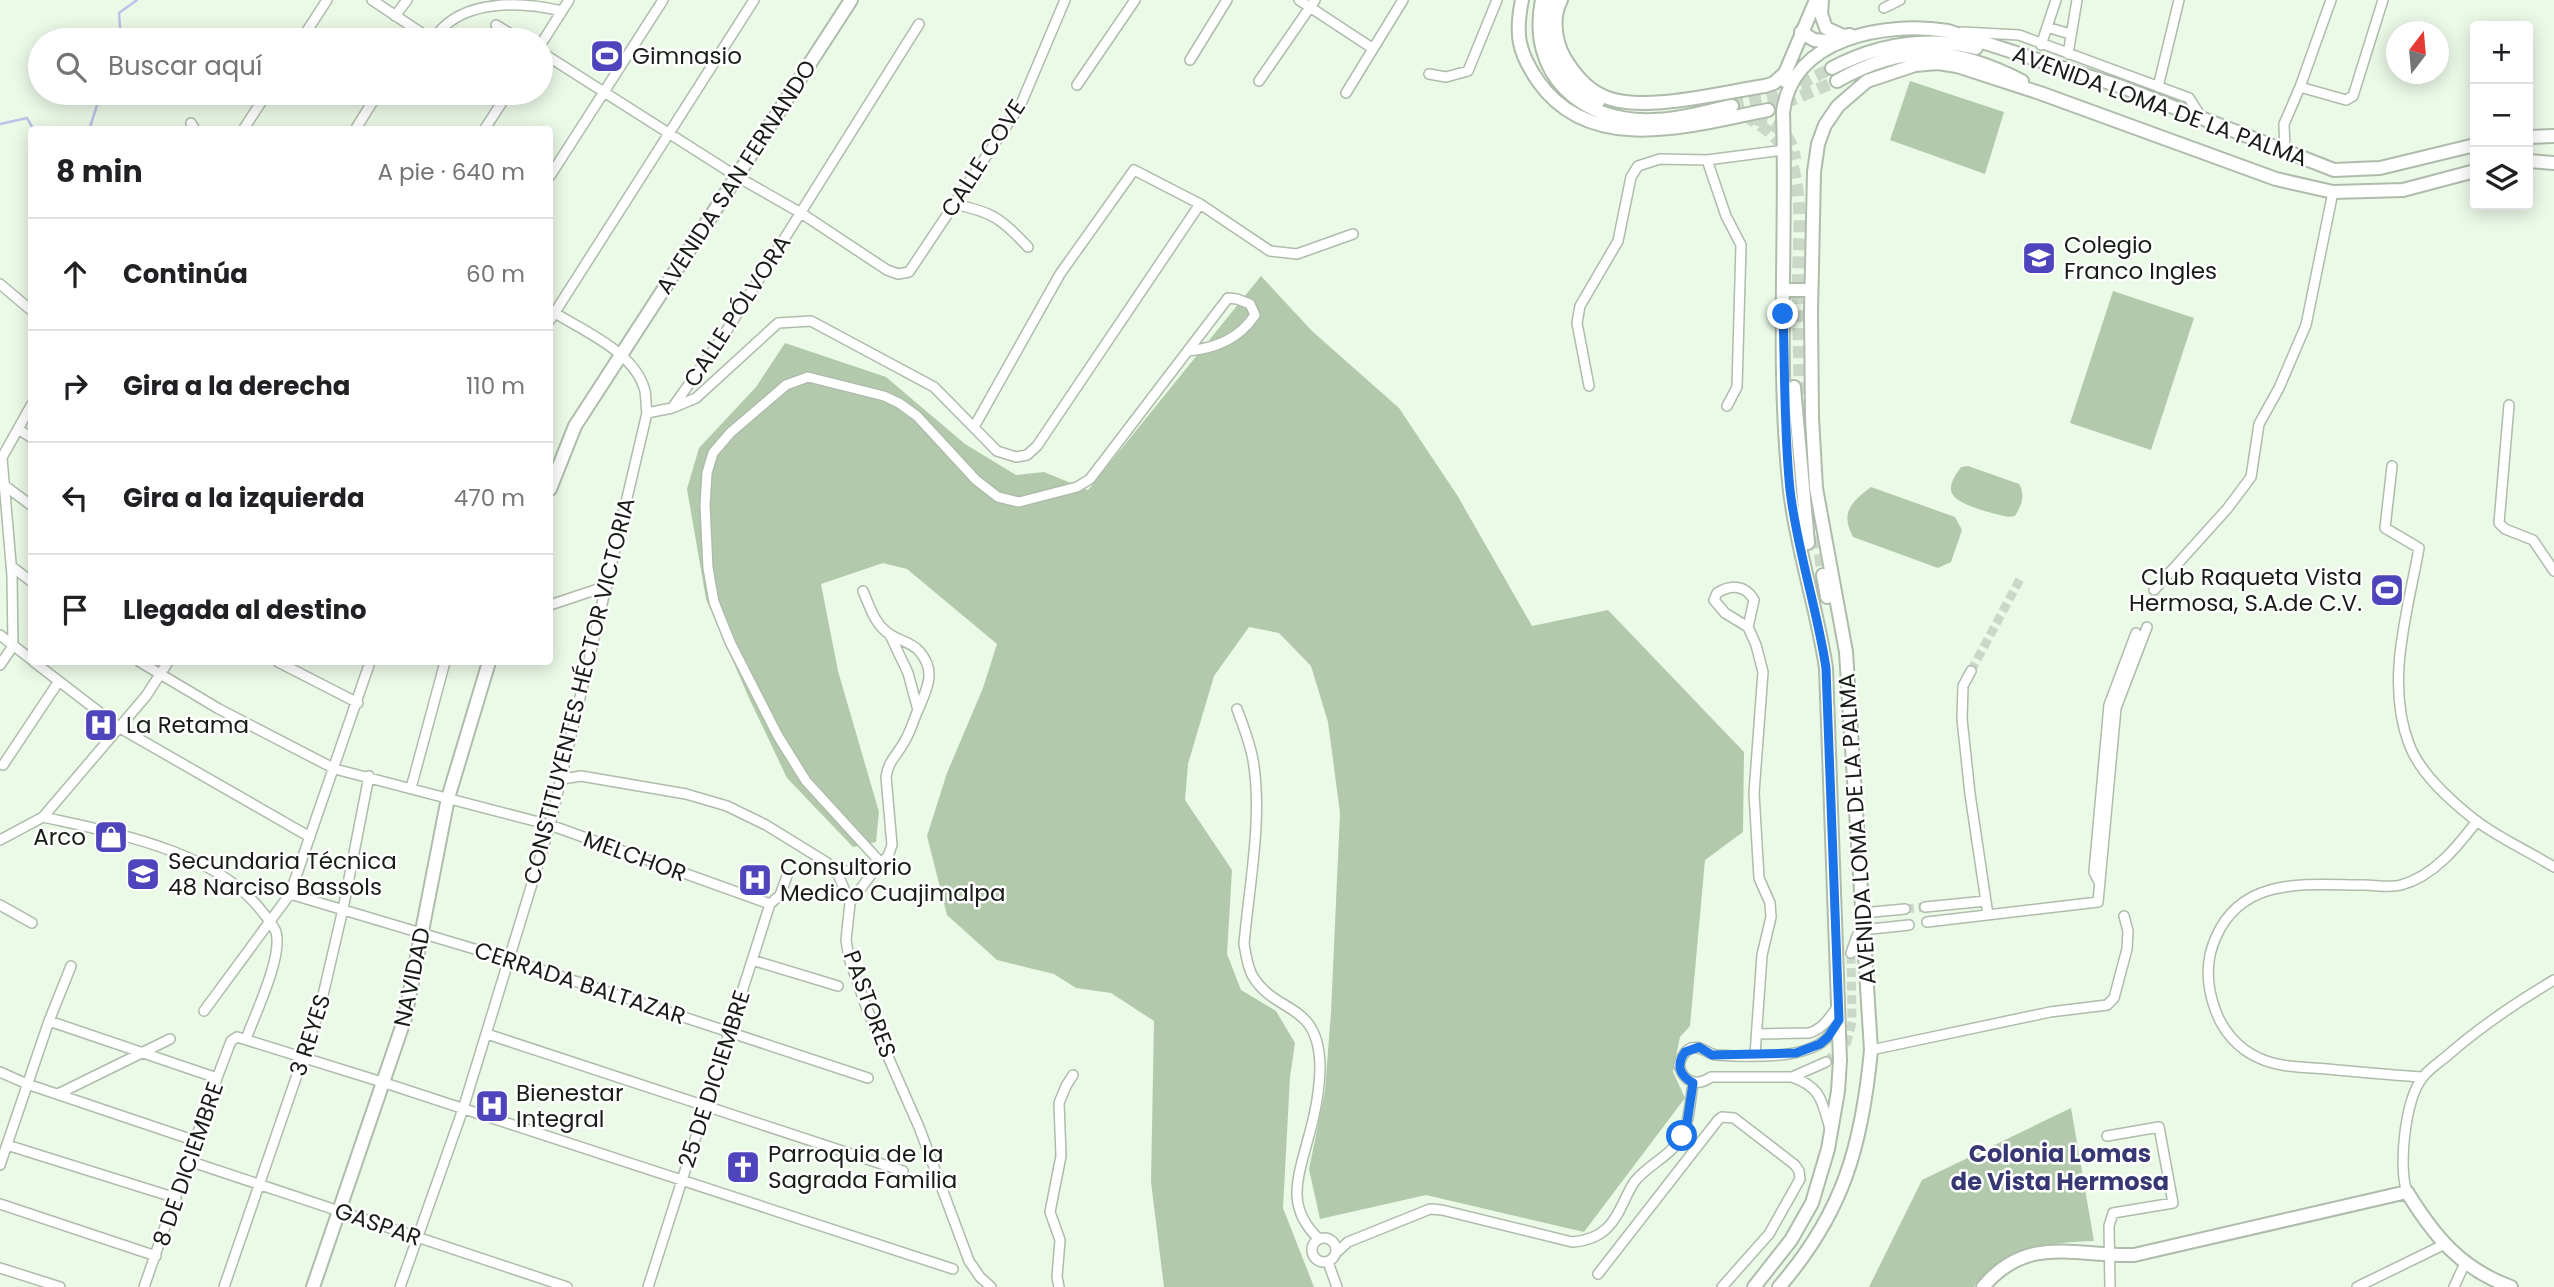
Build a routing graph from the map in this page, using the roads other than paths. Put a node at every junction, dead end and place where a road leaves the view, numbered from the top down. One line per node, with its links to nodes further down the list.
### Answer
1 (327, 0): 33 (street)
2 (372, 0): 29 (street)
3 (407, 0): 29 (street)
4 (569, 0): 28 (street)
5 (663, 0): 58 (street)
6 (754, 0): 72 (street)
7 (851, 0): 83 (main road, AVENIDA SAN FERNANDO)
8 (1065, 0): 85 (street, CALLE COVE)
9 (1135, 0): 54 (street)
10 (1227, 0): 47 (street)
11 (1300, 0): 26 (street)
12 (1403, 0): 44 (street)
13 (1497, 0): 51 (street)
14 (1522, 0): 66 (main road)
15 (1542, 0): 66 (main road)
16 (1553, 0): 61 (main road)
17 (1561, 0): 50 (main road)
18 (1816, 0): 39 (main road)
19 (1822, 0): 40 (main road)
20 (1900, 0): 27 (street)
21 (2056, 0): 32 (street)
22 (2077, 0): 41 (street)
23 (2179, 0): 55 (street)
24 (2331, 0): 56 (street)
25 (2383, 0): 56 (street)
26 (1313, 4): 44 (street); 52 (street)
27 (1884, 8)
28 (562, 11): 35 (street); 37 (street)
29 (395, 16): 34 (street)
30 (919, 24): 87 (street, CALLE PÓLVORA)
31 (496, 26): 36 (street)
32 (2047, 27): 41 (street); 43 (street)
33 (309, 28)
34 (414, 28)
35 (441, 28)
36 (500, 28)
37 (551, 28)
38 (1948, 31): 40 (main road, AVENIDA LOMA DE LA PALMA); 43 (street); 48 (main road, AVENIDA LOMA DE LA PALMA)
39 (1801, 32): 42 (main road); 50 (main road)
40 (1868, 33): 42 (main road, AVENIDA LOMA DE LA PALMA)
41 (2070, 34): 45 (street)
42 (1841, 41): 60 (main road, AVENIDA LOMA DE LA PALMA)
43 (2041, 45): 45 (street)
44 (1372, 48): 59 (street)
45 (2067, 54): 55 (street)
46 (553, 60): 58 (street)
47 (1190, 60)
48 (2045, 62): 49 (main road); 67 (main road, AVENIDA LOMA DE LA PALMA)
49 (1832, 68)
50 (1785, 73): 60 (main road)
51 (1429, 74)
52 (1259, 81)
53 (1837, 81): 57 (main road)
54 (1077, 85)
55 (2158, 87): 67 (street)
56 (2300, 87): 77 (street)
57 (2032, 90): 84 (main road, AVENIDA LOMA DE LA PALMA); 92 (main road, AVENIDA LOMA DE LA PALMA)
58 (604, 92): 72 (street); 81 (street)
59 (1346, 93)
60 (1784, 99): 76 (main road, AVENIDA LOMA DE LA PALMA)
61 (1711, 104)
62 (259, 105): 69 (street)
63 (371, 105): 70 (street)
64 (500, 105): 71 (street)
65 (1768, 110): 66 (main road)
66 (1731, 112): 68 (main road)
67 (2201, 117): 77 (main road, AVENIDA LOMA DE LA PALMA)
68 (1751, 118)
69 (246, 126)
70 (357, 126)
71 (487, 126)
72 (667, 134): 83 (street); 94 (street)
73 (2533, 136): 74 (main road)
74 (2554, 136)
75 (2470, 146): 77 (main road, AVENIDA LOMA DE LA PALMA)
76 (1784, 150): 78 (street); 91 (main road, AVENIDA LOMA DE LA PALMA)
77 (2281, 150)
78 (1707, 160): 98 (street); 101 (street)
79 (2533, 161): 80 (main road)
80 (2554, 163)
81 (553, 171)
82 (2470, 172): 84 (main road, AVENIDA LOMA DE LA PALMA)
83 (736, 176): 87 (street); 97 (main road, AVENIDA SAN FERNANDO)
84 (2333, 192): 119 (street)
85 (954, 204): 87 (street, CALLE COVE); 89 (street)
86 (1200, 204): 88 (street); 105 (street); 105 (street)
87 (801, 213): 102 (street, CALLE PÓLVORA)
88 (1353, 234)
89 (1028, 247)
90 (0, 284): 93 (street)
91 (1784, 290): 92 (main road); 114 (main road, AVENIDA LOMA DE LA PALMA)
92 (1811, 290): 144 (main road, AVENIDA LOMA DE LA PALMA)
93 (28, 308)
94 (553, 311)
95 (553, 315): 97 (street)
96 (1188, 351): 96 (street); 156 (street)
97 (620, 353): 104 (street); 110 (main road, AVENIDA SAN FERNANDO)
98 (1589, 386)
99 (1794, 387): 114 (main road)
100 (2509, 405): 115 (street)
101 (1727, 406)
102 (672, 408): 104 (street); 105 (street)
103 (28, 411): 106 (street)
104 (647, 413): 118 (street, CONSTITUYENTES HÉCTOR VICTORIA)
105 (974, 427)
106 (18, 429): 107 (street); 108 (street)
107 (28, 435)
108 (1, 460): 111 (street)
109 (2392, 466): 152 (street)
110 (553, 481)
111 (4, 485): 112 (street); 113 (street)
112 (28, 503)
113 (11, 566): 117 (street); 127 (street)
114 (1807, 571): 184 (main road, AVENIDA LOMA DE LA PALMA)
115 (2554, 571)
116 (1823, 575): 144 (main road)
117 (28, 579)
118 (607, 586): 121 (street); 148 (street, CONSTITUYENTES HÉCTOR VICTORIA)
119 (2154, 590)
120 (863, 591): 126 (street)
121 (553, 604)
122 (1748, 627): 122 (street); 190 (street)
123 (2147, 627): 160 (street)
124 (2136, 633): 160 (street)
125 (0, 635): 127 (street)
126 (890, 635): 142 (street); 142 (street)
127 (13, 646): 128 (street); 129 (street)
128 (28, 657)
129 (0, 665)
130 (38, 665): 139 (street)
131 (144, 665): 138 (street, MELCHOR)
132 (166, 665): 138 (street)
133 (286, 665): 140 (street)
134 (369, 665): 140 (street)
135 (444, 665): 149 (street)
136 (488, 665): 150 (main road, NAVIDAD)
137 (1971, 671): 162 (street)
138 (160, 676): 143 (street); 146 (street, MELCHOR)
139 (59, 681): 143 (street); 145 (street)
140 (358, 703): 146 (street)
141 (1237, 709): 224 (street)
142 (918, 710): 156 (street)
143 (120, 728): 151 (street); 155 (street)
144 (1853, 745): 169 (main road, AVENIDA LOMA DE LA PALMA)
145 (2, 765)
146 (335, 769): 147 (street, MELCHOR); 155 (street)
147 (369, 776): 149 (street, MELCHOR); 167 (street, 3 REYES)
148 (562, 779): 153 (street, CONSTITUYENTES HÉCTOR VICTORIA); 158 (street)
149 (411, 788): 150 (street, MELCHOR)
150 (449, 798): 153 (street, MELCHOR); 177 (main road, NAVIDAD)
151 (43, 817): 154 (street); 172 (street)
152 (2477, 821): 157 (street); 201 (street)
153 (550, 825): 164 (street, MELCHOR); 179 (street, CONSTITUYENTES HÉCTOR VICTORIA)
154 (2, 836)
155 (310, 836): 161 (street)
156 (879, 866): 158 (street); 163 (street)
157 (2554, 867)
158 (837, 872): 163 (street, PASTORES)
159 (786, 876): 164 (street, 25 DE DICIEMBRE)
160 (2099, 882): 170 (street)
161 (290, 894): 167 (street, CERRADA BALTAZAR); 172 (street)
162 (1986, 901): 166 (street); 170 (street)
163 (850, 902): 244 (street, PASTORES)
164 (770, 904): 180 (street, 25 DE DICIEMBRE)
165 (0, 905): 174 (street)
166 (1925, 907)
167 (344, 909): 177 (street, CERRADA BALTAZAR); 196 (street, 3 REYES)
168 (1905, 909): 169 (street)
169 (1862, 913): 176 (main road, AVENIDA LOMA DE LA PALMA)
170 (1988, 915): 173 (street)
171 (2124, 916): 193 (street)
172 (269, 922): 185 (street); 192 (street)
173 (1927, 922)
174 (32, 923)
175 (1909, 925): 176 (street)
176 (1863, 930): 178 (street); 193 (main road, AVENIDA LOMA DE LA PALMA)
177 (423, 932): 179 (street, CERRADA BALTAZAR); 204 (main road, NAVIDAD)
178 (1852, 953)
179 (508, 959): 188 (street, CERRADA BALTAZAR); 189 (street, CONSTITUYENTES HÉCTOR VICTORIA)
180 (752, 960): 183 (street); 188 (street, 25 DE DICIEMBRE)
181 (71, 966): 187 (street)
182 (2554, 980): 201 (street)
183 (838, 986)
184 (1838, 1006): 186 (main road, AVENIDA LOMA DE LA PALMA); 190 (street)
185 (204, 1011)
186 (1839, 1020): 195 (street); 210 (main road, AVENIDA LOMA DE LA PALMA)
187 (49, 1021): 194 (street); 206 (street)
188 (729, 1032): 203 (street, CERRADA BALTAZAR); 208 (street, 25 DE DICIEMBRE)
189 (487, 1034): 208 (street); 209 (street, CONSTITUYENTES HÉCTOR VICTORIA)
190 (1757, 1034): 195 (street)
191 (170, 1039): 194 (street)
192 (246, 1039): 196 (street); 202 (street, 8 DE DICIEMBRE)
193 (1871, 1051): 250 (main road, AVENIDA LOMA DE LA PALMA)
194 (141, 1052): 202 (street); 207 (street)
195 (1755, 1055): 205 (street)
196 (304, 1057): 204 (street); 218 (street, 3 REYES)
197 (1826, 1062): 200 (street)
198 (0, 1072): 206 (street)
199 (1073, 1075): 245 (street)
200 (1792, 1077): 205 (street); 210 (street)
201 (2422, 1077): 219 (street)
202 (218, 1078): 212 (street, 8 DE DICIEMBRE)
203 (868, 1078)
204 (385, 1083): 209 (street); 222 (main road, NAVIDAD)
205 (1693, 1083): 226 (street)
206 (27, 1084): 207 (street); 213 (street)
207 (58, 1094): 212 (street)
208 (706, 1105): 216 (street); 217 (street, 25 DE DICIEMBRE)
209 (463, 1109): 217 (street); 223 (street, CONSTITUYENTES HÉCTOR VICTORIA)
210 (1831, 1134): 233 (main road, AVENIDA LOMA DE LA PALMA)
211 (2107, 1136): 230 (street)
212 (196, 1141): 214 (street, 8 DE DICIEMBRE)
213 (7, 1145): 215 (street); 220 (street)
214 (189, 1161): 218 (street, GASPAR); 220 (street, 8 DE DICIEMBRE)
215 (0, 1165)
216 (903, 1171)
217 (681, 1181): 235 (street); 243 (street, 25 DE DICIEMBRE)
218 (260, 1183): 222 (street, GASPAR); 239 (street, 3 REYES)
219 (2407, 1192): 227 (main road); 230 (main road)
220 (176, 1198): 229 (street, 8 DE DICIEMBRE)
221 (0, 1204): 229 (street)
222 (339, 1210): 223 (street, GASPAR); 240 (main road, NAVIDAD)
223 (417, 1237): 241 (street, CONSTITUYENTES HÉCTOR VICTORIA); 242 (street, GASPAR)
224 (1318, 1239): 225 (street); 231 (street)
225 (1334, 1242): 226 (street); 228 (street)
226 (1348, 1242): 228 (street)
227 (2443, 1245): 232 (main road); 253 (street)
228 (1337, 1252): 231 (street)
229 (156, 1256): 238 (street, 8 DE DICIEMBRE)
230 (2111, 1256): 251 (main road); 252 (street)
231 (1328, 1262): 246 (street)
232 (2465, 1263): 254 (street); 255 (main road)
233 (1770, 1267): 248 (main road, AVENIDA LOMA DE LA PALMA); 249 (main road)
234 (0, 1268): 237 (street)
235 (953, 1269)
236 (1598, 1274): 247 (street)
237 (60, 1287)
238 (144, 1287)
239 (224, 1287)
240 (313, 1287)
241 (400, 1287)
242 (567, 1287)
243 (648, 1287)
244 (991, 1287)
245 (1059, 1287)
246 (1337, 1287)
247 (1722, 1287)
248 (1754, 1287)
249 (1772, 1287)
250 (1779, 1287)
251 (1983, 1287)
252 (2110, 1287)
253 (2357, 1287)
254 (2454, 1287)
255 (2511, 1287)

